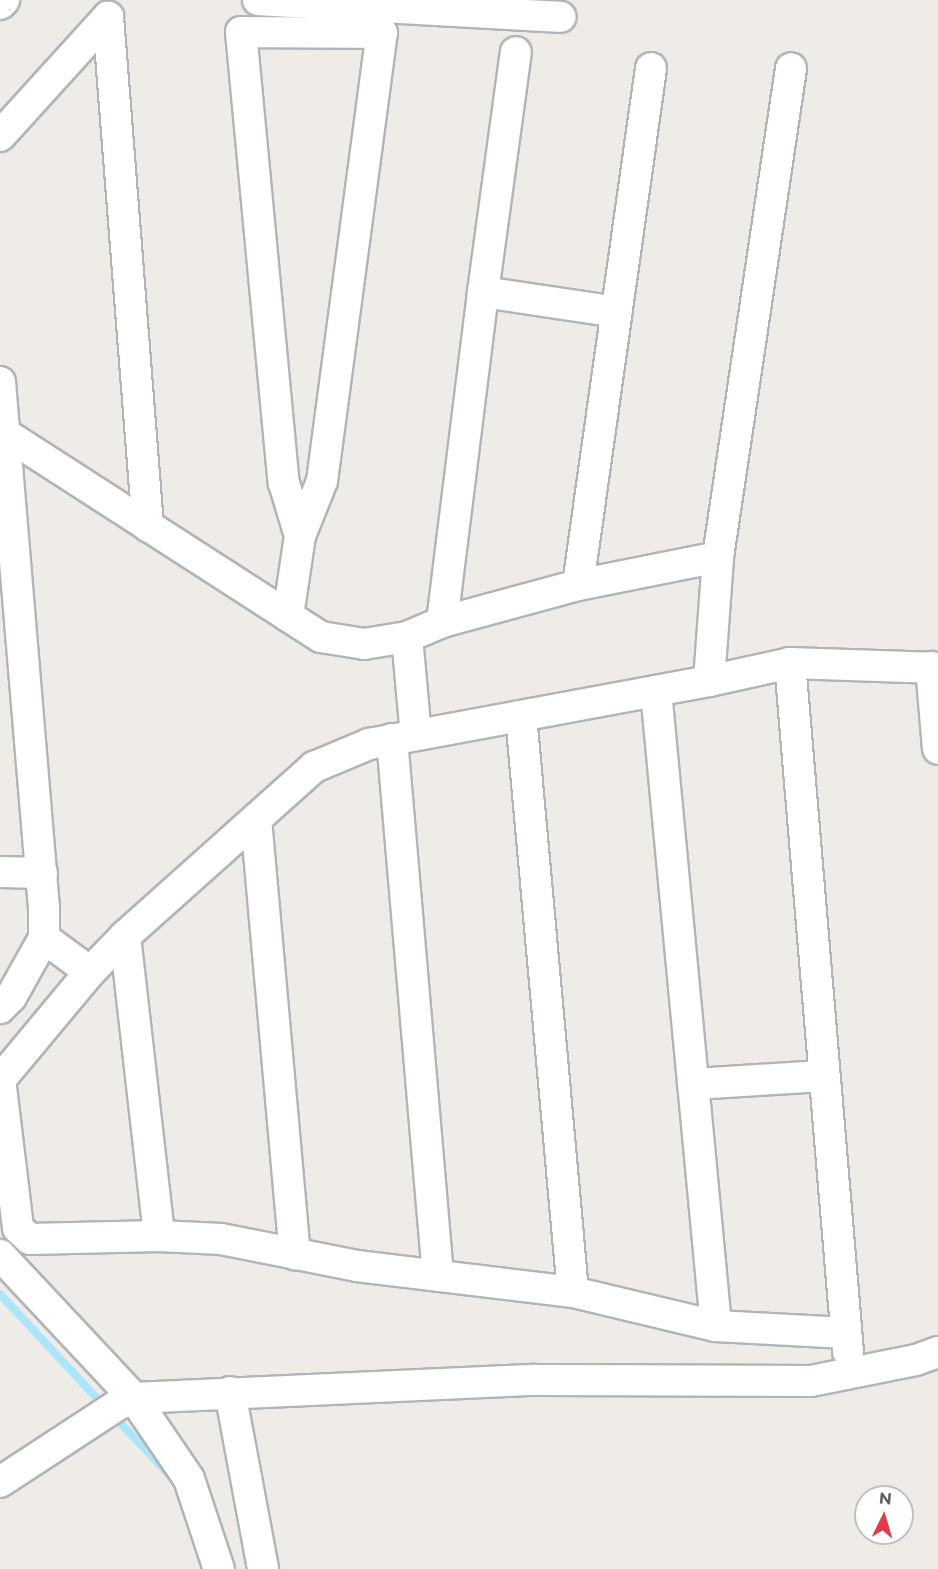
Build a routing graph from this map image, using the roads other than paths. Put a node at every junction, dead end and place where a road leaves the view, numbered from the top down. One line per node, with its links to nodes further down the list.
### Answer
1 (4, 0): 3 (street)
2 (258, 0): 4 (street)
3 (0, 4)
4 (561, 17)
5 (516, 52): 9 (street)
6 (651, 68): 10 (street)
7 (790, 68): 15 (street)
8 (0, 136): 13 (street)
9 (483, 292): 10 (street); 18 (street)
10 (617, 312): 16 (street)
11 (0, 382): 12 (street)
12 (4, 433): 13 (street); 29 (street)
13 (148, 526): 17 (street)
14 (300, 536): 14 (street); 17 (street)
15 (718, 557): 16 (street); 22 (street)
16 (578, 585): 18 (street)
17 (288, 616): 19 (street)
18 (442, 622): 19 (street)
19 (406, 637): 25 (street)
20 (790, 663): 21 (street); 22 (street); 34 (street)
21 (934, 667): 26 (street)
22 (709, 681): 23 (street)
23 (656, 691): 24 (street); 36 (street)
24 (521, 716): 25 (street); 41 (street)
25 (404, 737): 27 (street); 40 (street)
26 (938, 749)
27 (256, 819): 30 (street); 38 (street)
28 (0, 872): 29 (street)
29 (42, 873): 31 (street)
30 (125, 936): 32 (street); 37 (street)
31 (44, 938): 32 (street); 33 (street)
32 (90, 972): 35 (street)
33 (0, 1008)
34 (824, 1076): 36 (street); 43 (street)
35 (0, 1080): 37 (street)
36 (693, 1084): 42 (street)
37 (159, 1236): 38 (street)
38 (295, 1254): 40 (street)
39 (0, 1256): 47 (street)
40 (438, 1276): 41 (street)
41 (573, 1292): 42 (street)
42 (716, 1326): 43 (street)
43 (846, 1333): 45 (street)
44 (938, 1352): 45 (street)
45 (849, 1373): 46 (street)
46 (230, 1392): 47 (street); 50 (street)
47 (127, 1401): 48 (street); 49 (street)
48 (0, 1482)
49 (219, 1569)
50 (263, 1569)

